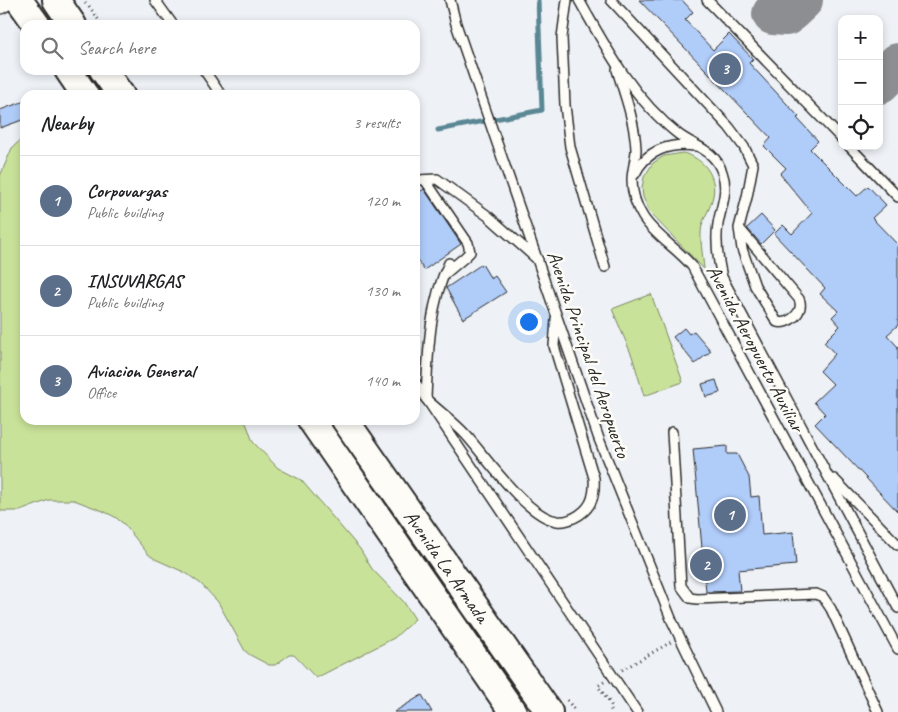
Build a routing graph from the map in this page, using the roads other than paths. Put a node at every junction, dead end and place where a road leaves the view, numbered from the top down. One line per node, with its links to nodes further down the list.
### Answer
1 (7, 0): 10 (street)
2 (19, 0): 12 (main road)
3 (56, 0): 11 (main road)
4 (155, 0): 13 (lane)
5 (450, 0): 29 (lane, Avenida Principal del Aeropuerto)
6 (567, 0): 31 (lane)
7 (579, 0): 14 (lane, Avenida Aeropuerto Auxiliar)
8 (611, 0): 28 (lane)
9 (707, 0): 21 (lane)
10 (0, 4)
11 (81, 16)
12 (33, 20)
13 (169, 20)
14 (614, 63): 22 (lane, Avenida Aeropuerto Auxiliar); 26 (lane, Avenida Aeropuerto Auxiliar)
15 (71, 75): 18 (main road)
16 (107, 75): 19 (main road)
17 (208, 75): 20 (lane)
18 (82, 90)
19 (118, 90)
20 (218, 90)
21 (838, 135)
22 (702, 147): 26 (lane); 39 (lane, Avenida Aeropuerto Auxiliar)
23 (853, 150): 27 (lane)
24 (420, 180): 25 (lane)
25 (425, 180): 29 (lane); 32 (lane)
26 (632, 181): 42 (lane, Avenida Aeropuerto Auxiliar)
27 (898, 197)
28 (739, 228): 28 (lane)
29 (538, 260): 33 (lane, Avenida Principal del Aeropuerto)
30 (450, 262): 32 (lane)
31 (605, 267)
32 (443, 275): 35 (lane)
33 (557, 316): 35 (lane); 46 (lane, Avenida Principal del Aeropuerto)
34 (420, 389): 35 (lane)
35 (426, 398): 45 (lane)
36 (314, 425): 43 (main road, Avenida La Armada)
37 (348, 425): 44 (main road, Avenida La Armada)
38 (672, 432): 47 (lane)
39 (825, 470): 40 (lane); 41 (lane, Avenida Aeropuerto Auxiliar)
40 (898, 545)
41 (898, 608)
42 (898, 648)
43 (514, 712)
44 (549, 712)
45 (637, 712)
46 (716, 712)
47 (878, 712)

